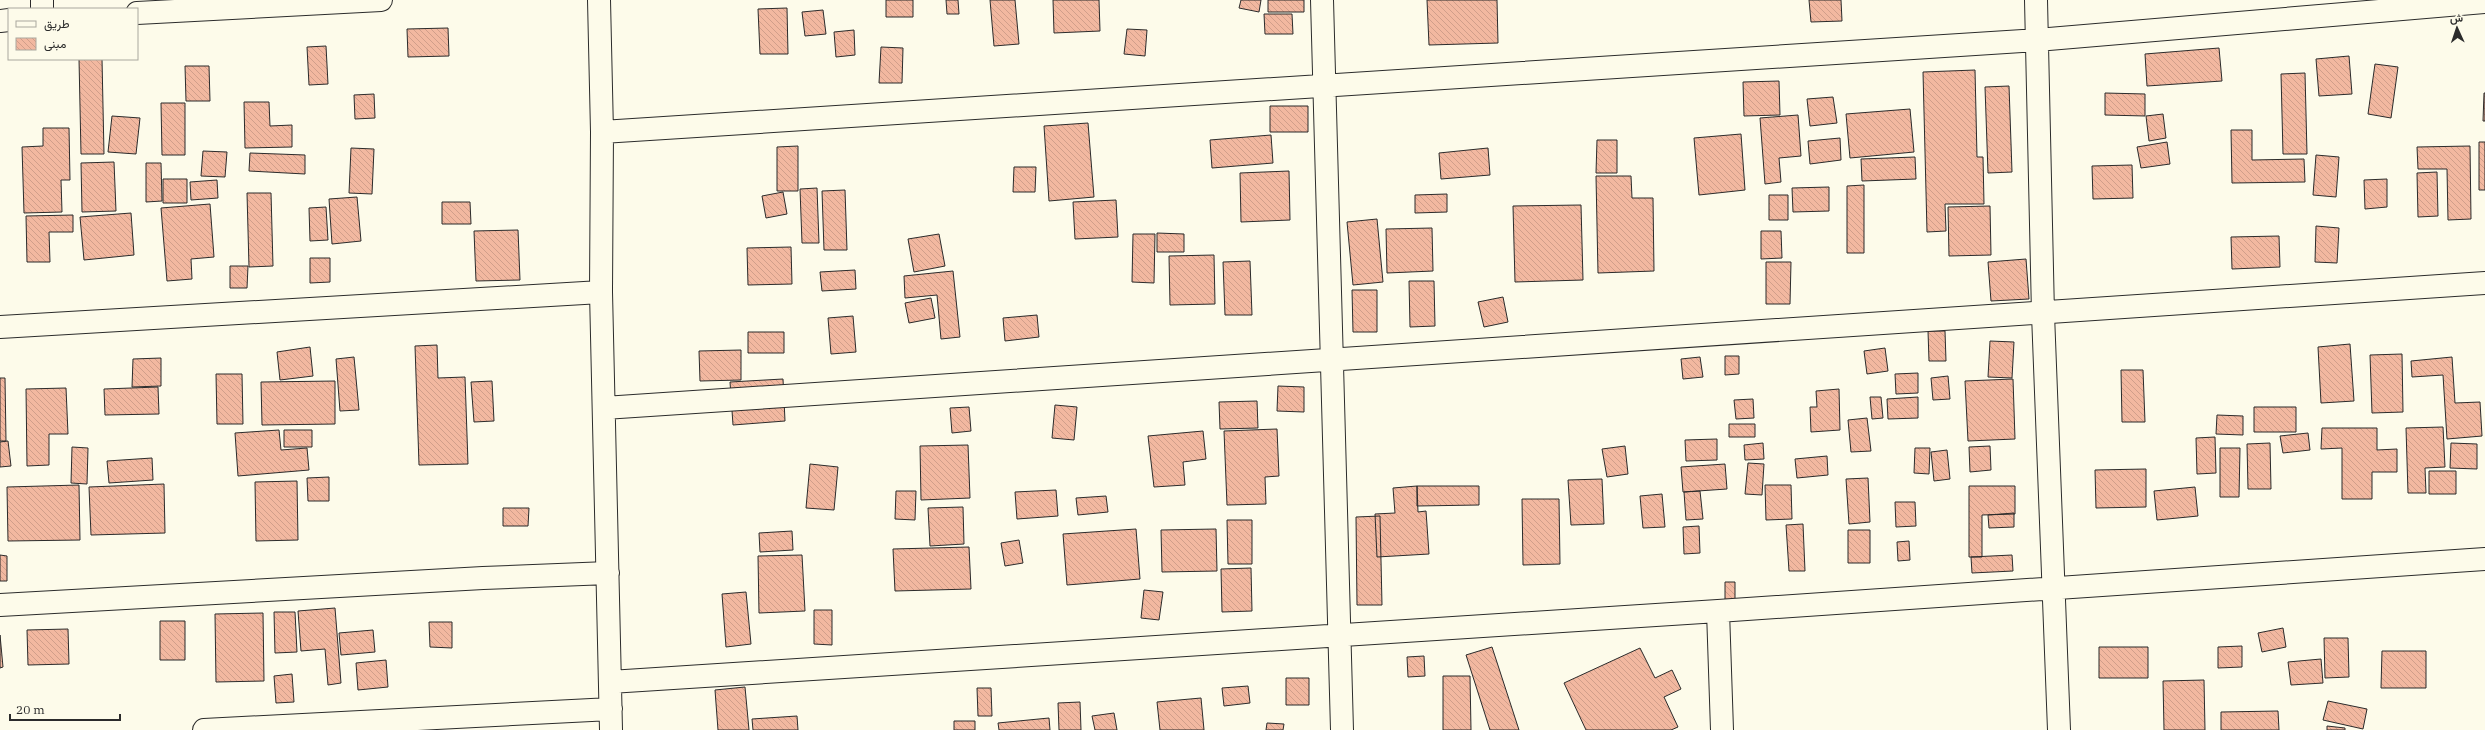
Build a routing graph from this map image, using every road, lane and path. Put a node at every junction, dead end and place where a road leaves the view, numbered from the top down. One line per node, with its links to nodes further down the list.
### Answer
1 (381, 0): 6 (street)
2 (599, 0): 9 (street)
3 (1322, 0): 8 (street)
4 (2036, 0): 7 (street)
5 (2485, 2): 7 (street)
6 (138, 13)
7 (2037, 40): 8 (street); 12 (street)
8 (1324, 85): 9 (street); 14 (street)
9 (602, 132): 11 (street)
10 (2485, 283): 12 (street)
11 (601, 292): 13 (street); 15 (street)
12 (2043, 314): 14 (street); 18 (street)
13 (0, 326)
14 (1330, 361): 15 (street); 21 (street)
15 (604, 408): 17 (street)
16 (2485, 559): 18 (street)
17 (608, 573): 19 (street); 22 (street)
18 (2052, 588): 20 (street); 27 (street)
19 (0, 605)
20 (1718, 611): 21 (street); 26 (street)
21 (1338, 634): 22 (street); 25 (street)
22 (610, 682): 23 (street)
23 (611, 720): 24 (street)
24 (204, 730)
25 (1342, 730)
26 (1722, 730)
27 (2059, 730)

